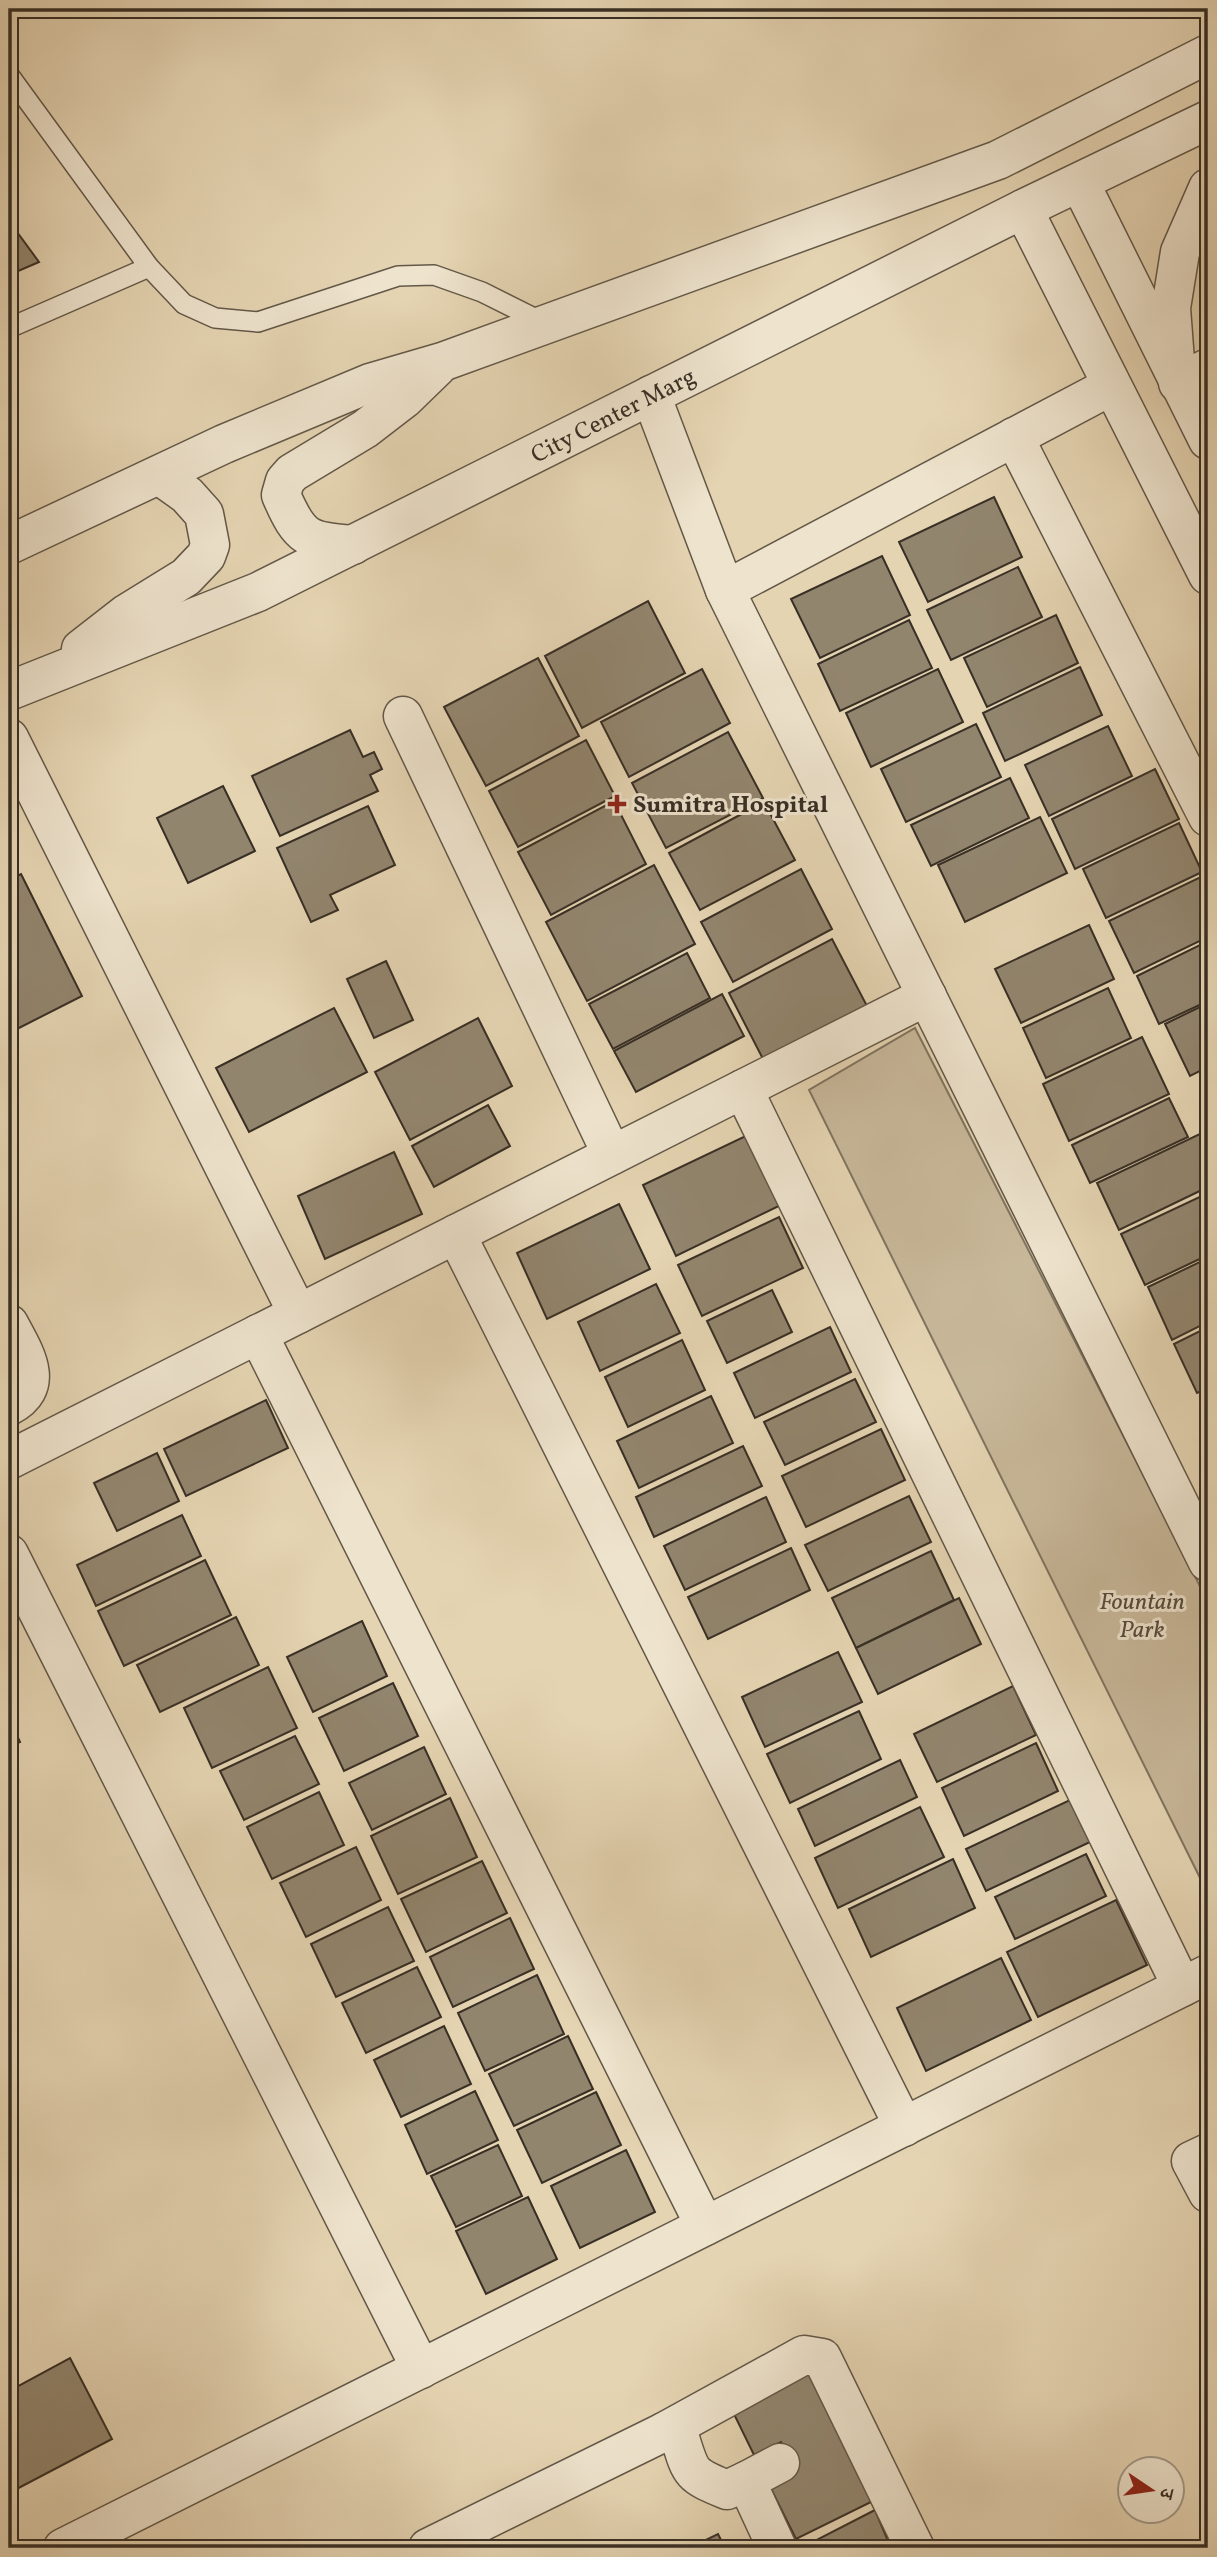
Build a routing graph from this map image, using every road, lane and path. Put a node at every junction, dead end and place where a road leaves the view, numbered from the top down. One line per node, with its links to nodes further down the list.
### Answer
1 (1208, 54): 8 (street)
2 (9, 75): 7 (lane)
3 (1208, 120): 4 (street, City Center Marg)
4 (1080, 183): 6 (street, City Center Marg); 11 (street)
5 (1208, 188): 11 (street)
6 (1023, 209): 12 (street); 13 (street, City Center Marg)
7 (149, 267): 8 (lane); 9 (lane)
8 (545, 324): 10 (street)
9 (9, 328)
10 (442, 362): 16 (street); 18 (street)
11 (1193, 375): 15 (street)
12 (1111, 386): 14 (street); 19 (street)
13 (651, 395): 18 (street, City Center Marg); 20 (street)
14 (1014, 437): 20 (street); 25 (street)
15 (1208, 440)
16 (159, 475): 17 (street); 21 (street)
17 (9, 545)
18 (353, 545): 21 (street, City Center Marg)
19 (1208, 575)
20 (726, 590): 26 (street)
21 (57, 672): 22 (street, City Center Marg)
22 (9, 691)
23 (403, 716): 28 (street)
24 (9, 738): 30 (street)
25 (1208, 817)
26 (927, 996): 27 (street); 36 (street)
27 (743, 1089): 28 (street); 37 (street)
28 (612, 1155): 29 (street)
29 (456, 1234): 30 (street); 38 (street)
30 (298, 1314): 32 (street)
31 (9, 1324): 33 (street)
32 (258, 1334): 34 (street); 41 (street)
33 (9, 1406)
34 (9, 1460)
35 (9, 1554): 42 (street)
36 (1208, 1562)
37 (1195, 1980): 38 (street)
38 (904, 2127): 41 (street)
39 (1208, 2153): 40 (street)
40 (1208, 2193)
41 (705, 2226): 42 (street)
42 (421, 2369): 46 (street)
43 (664, 2432): 45 (street); 47 (street); 49 (street)
44 (780, 2463): 45 (street)
45 (746, 2481): 48 (street)
46 (63, 2548)
47 (428, 2548)
48 (777, 2548)
49 (915, 2548)

